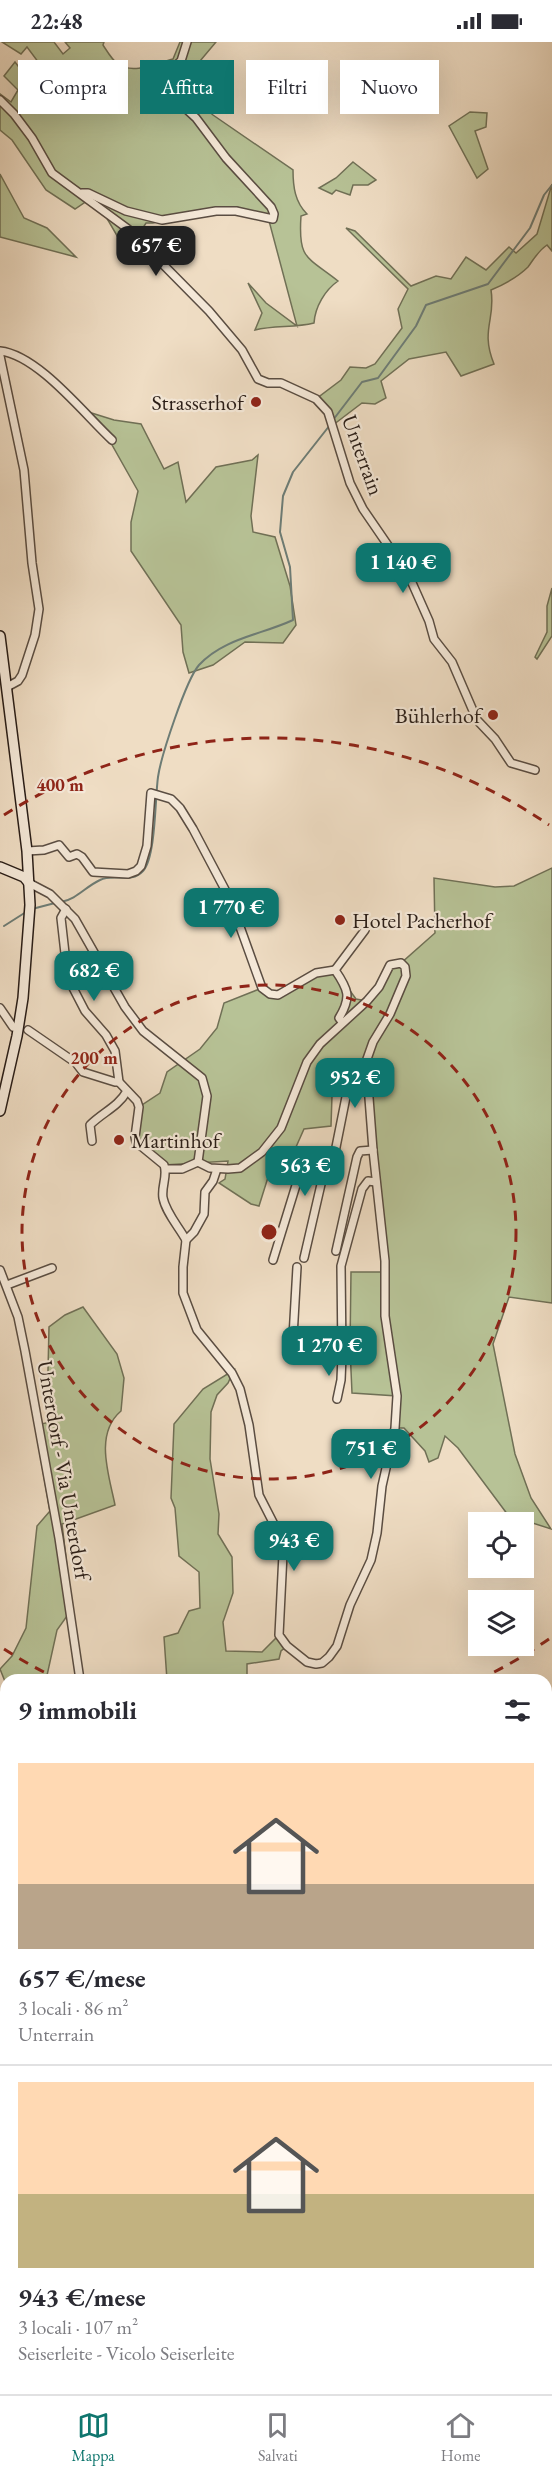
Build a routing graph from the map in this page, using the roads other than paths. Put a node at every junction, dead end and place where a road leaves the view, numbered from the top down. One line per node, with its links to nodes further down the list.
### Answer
1 (187, 42): 3 (street)
2 (0, 100): 3 (street, Unterrain)
3 (81, 193): 9 (street, Unterrain)
4 (0, 351): 6 (street)
5 (0, 356): 8 (street)
6 (112, 440)
7 (0, 636): 8 (main road)
8 (7, 687): 10 (main road)
9 (535, 770)
10 (27, 851): 12 (main road); 15 (street)
11 (0, 867): 12 (main road)
12 (29, 883): 13 (street); 23 (main road)
13 (66, 909): 21 (street); 26 (street)
14 (365, 930): 15 (street)
15 (335, 970): 17 (street)
16 (0, 1008): 18 (street)
17 (342, 1022): 20 (street); 29 (street)
18 (13, 1027)
19 (28, 1030): 21 (street)
20 (367, 1072): 25 (street); 27 (street)
21 (119, 1082): 22 (street)
22 (127, 1091): 24 (street); 28 (street)
23 (0, 1111)
24 (92, 1141)
25 (373, 1150): 30 (street); 32 (street)
26 (198, 1162): 28 (street); 29 (street)
27 (333, 1162): 33 (street); 34 (street)
28 (166, 1169): 31 (street)
29 (217, 1169): 31 (street)
30 (376, 1182): 31 (street); 39 (street)
31 (186, 1240)
32 (336, 1251)
33 (304, 1258)
34 (273, 1260)
35 (297, 1267): 39 (street)
36 (52, 1268): 38 (street)
37 (0, 1270): 38 (street, Unterdorf - Via Unterdorf)
38 (7, 1285): 41 (street, Unterdorf - Via Unterdorf)
39 (342, 1356): 40 (street)
40 (338, 1400)
41 (78, 1674)

